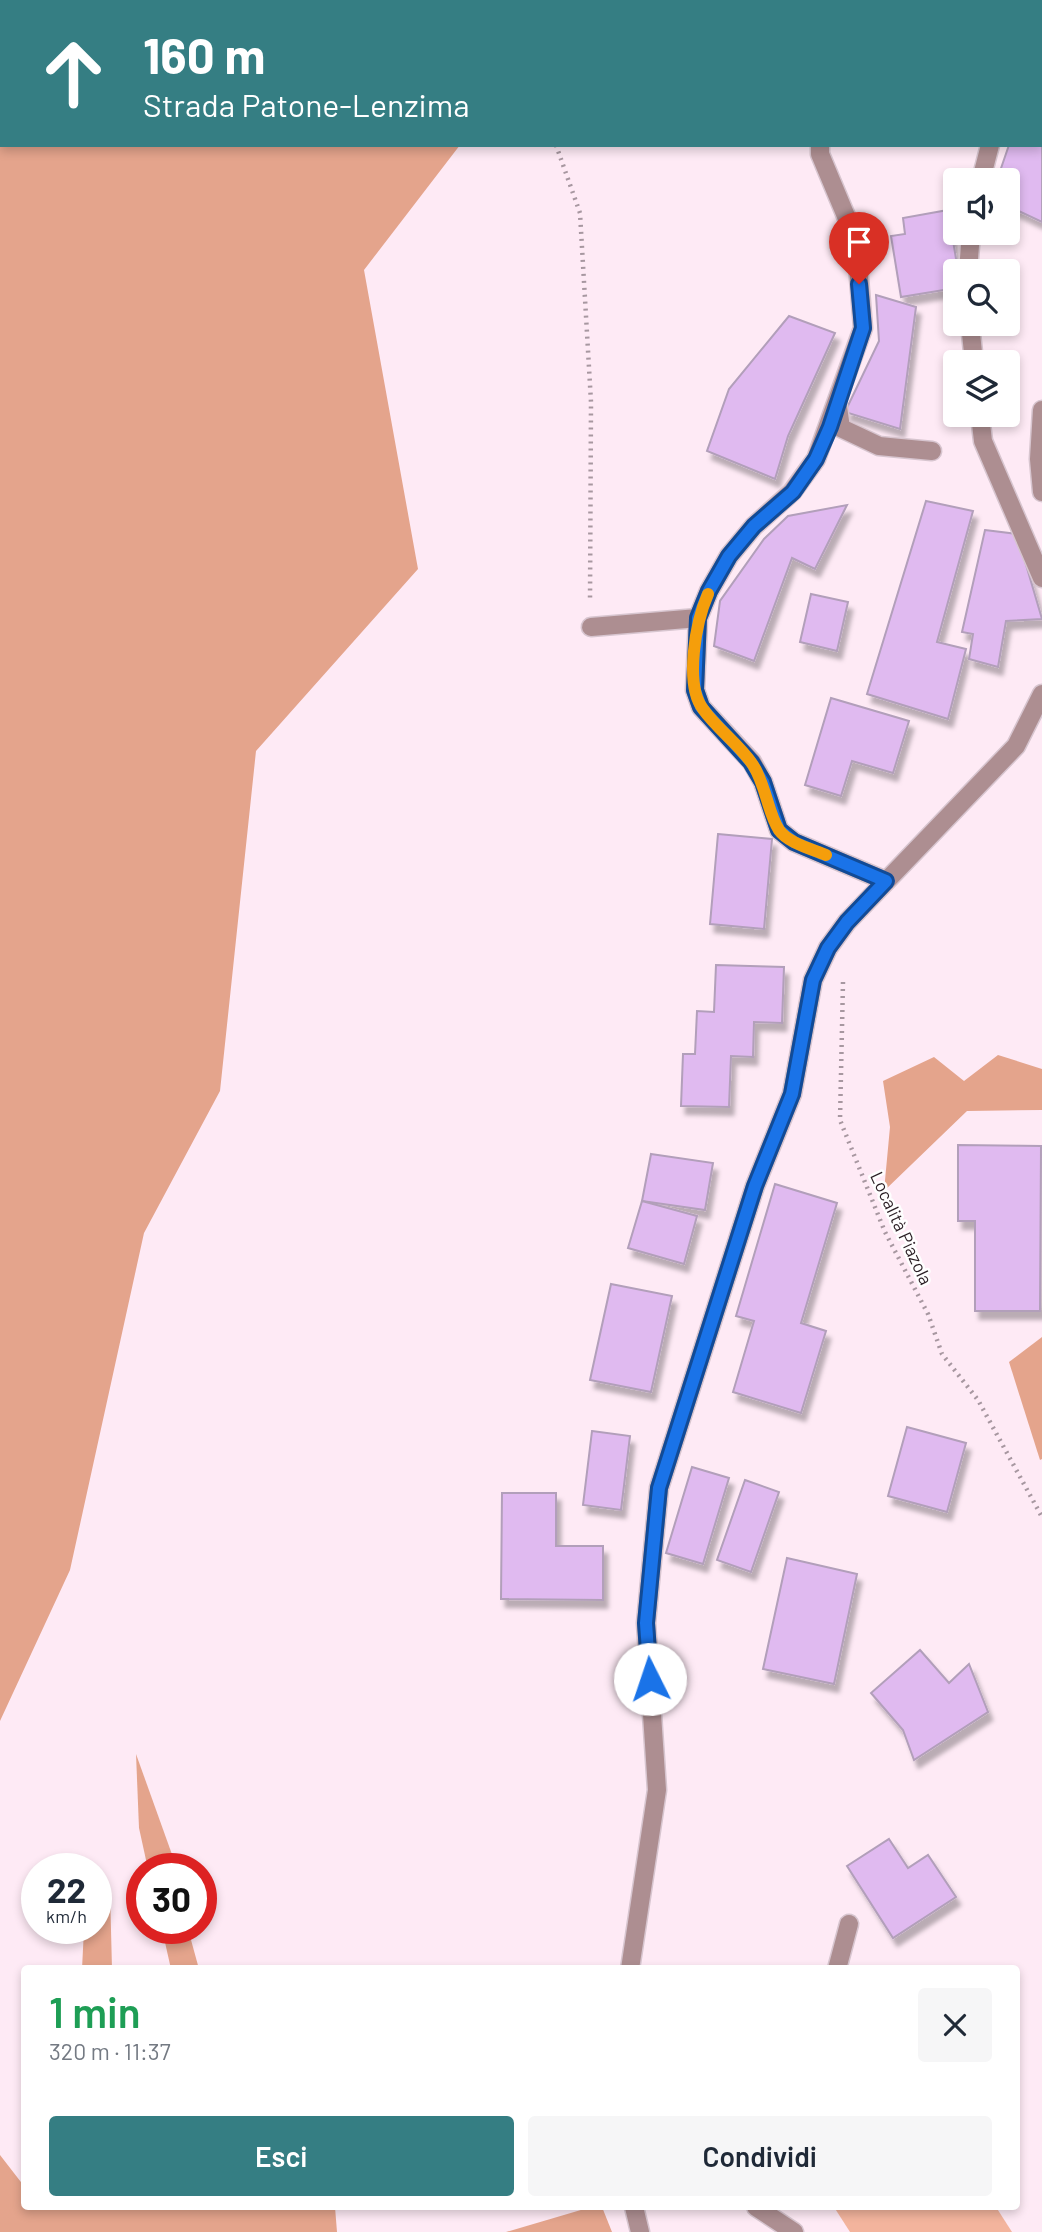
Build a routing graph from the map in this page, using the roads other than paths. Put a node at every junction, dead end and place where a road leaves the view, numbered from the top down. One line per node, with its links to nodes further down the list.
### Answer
1 (820, 147): 4 (street)
2 (989, 147): 3 (street)
3 (984, 168)
4 (838, 404): 7 (street); 10 (street)
5 (1042, 411): 8 (street)
6 (981, 427): 9 (street)
7 (932, 451)
8 (1042, 492)
9 (1042, 578)
10 (698, 618): 11 (street); 13 (street)
11 (591, 627)
12 (1042, 694): 13 (street)
13 (886, 881): 15 (street)
14 (849, 1924): 16 (street)
15 (631, 1965)
16 (838, 1965)
17 (635, 2210): 19 (street)
18 (761, 2210): 20 (street)
19 (640, 2232)
20 (794, 2232)

